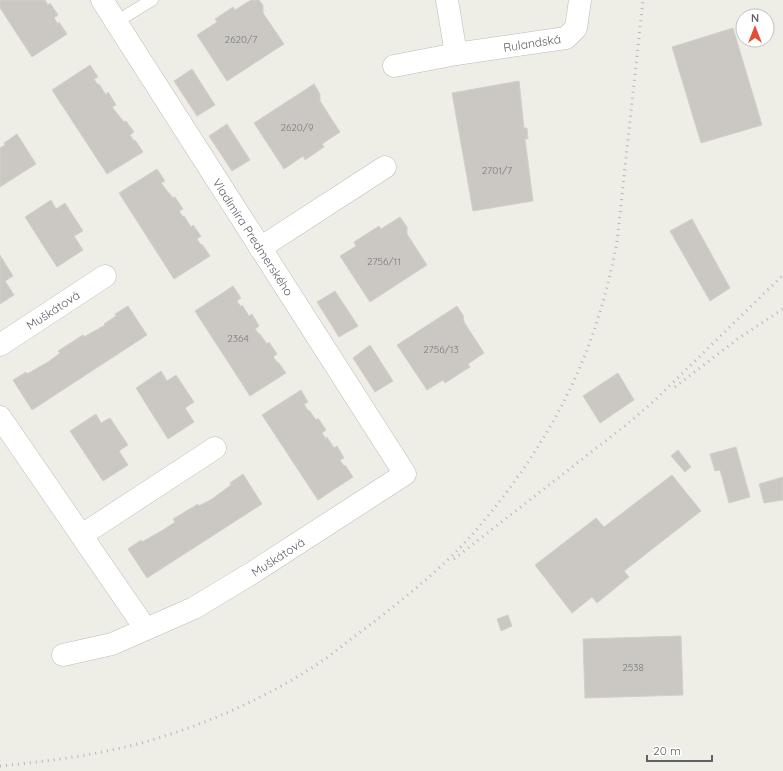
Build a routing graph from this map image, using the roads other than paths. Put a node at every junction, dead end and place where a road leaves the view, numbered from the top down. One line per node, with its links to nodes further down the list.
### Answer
1 (102, 0): 5 (street, Vladimíra Predmerského)
2 (152, 0): 5 (lane)
3 (447, 0): 6 (street)
4 (580, 0): 6 (street, Rulandská)
5 (116, 22): 9 (street, Vladimíra Predmerského)
6 (456, 54): 7 (street, Rulandská)
7 (394, 66)
8 (385, 167): 9 (street)
9 (260, 248): 14 (street, Vladimíra Predmerského)
10 (105, 276): 11 (street, Muškátová)
11 (0, 345)
12 (0, 417): 15 (street)
13 (215, 448): 15 (street)
14 (405, 474): 16 (street, Muškátová)
15 (82, 535): 16 (street)
16 (145, 628): 17 (street, Muškátová)
17 (63, 655)

